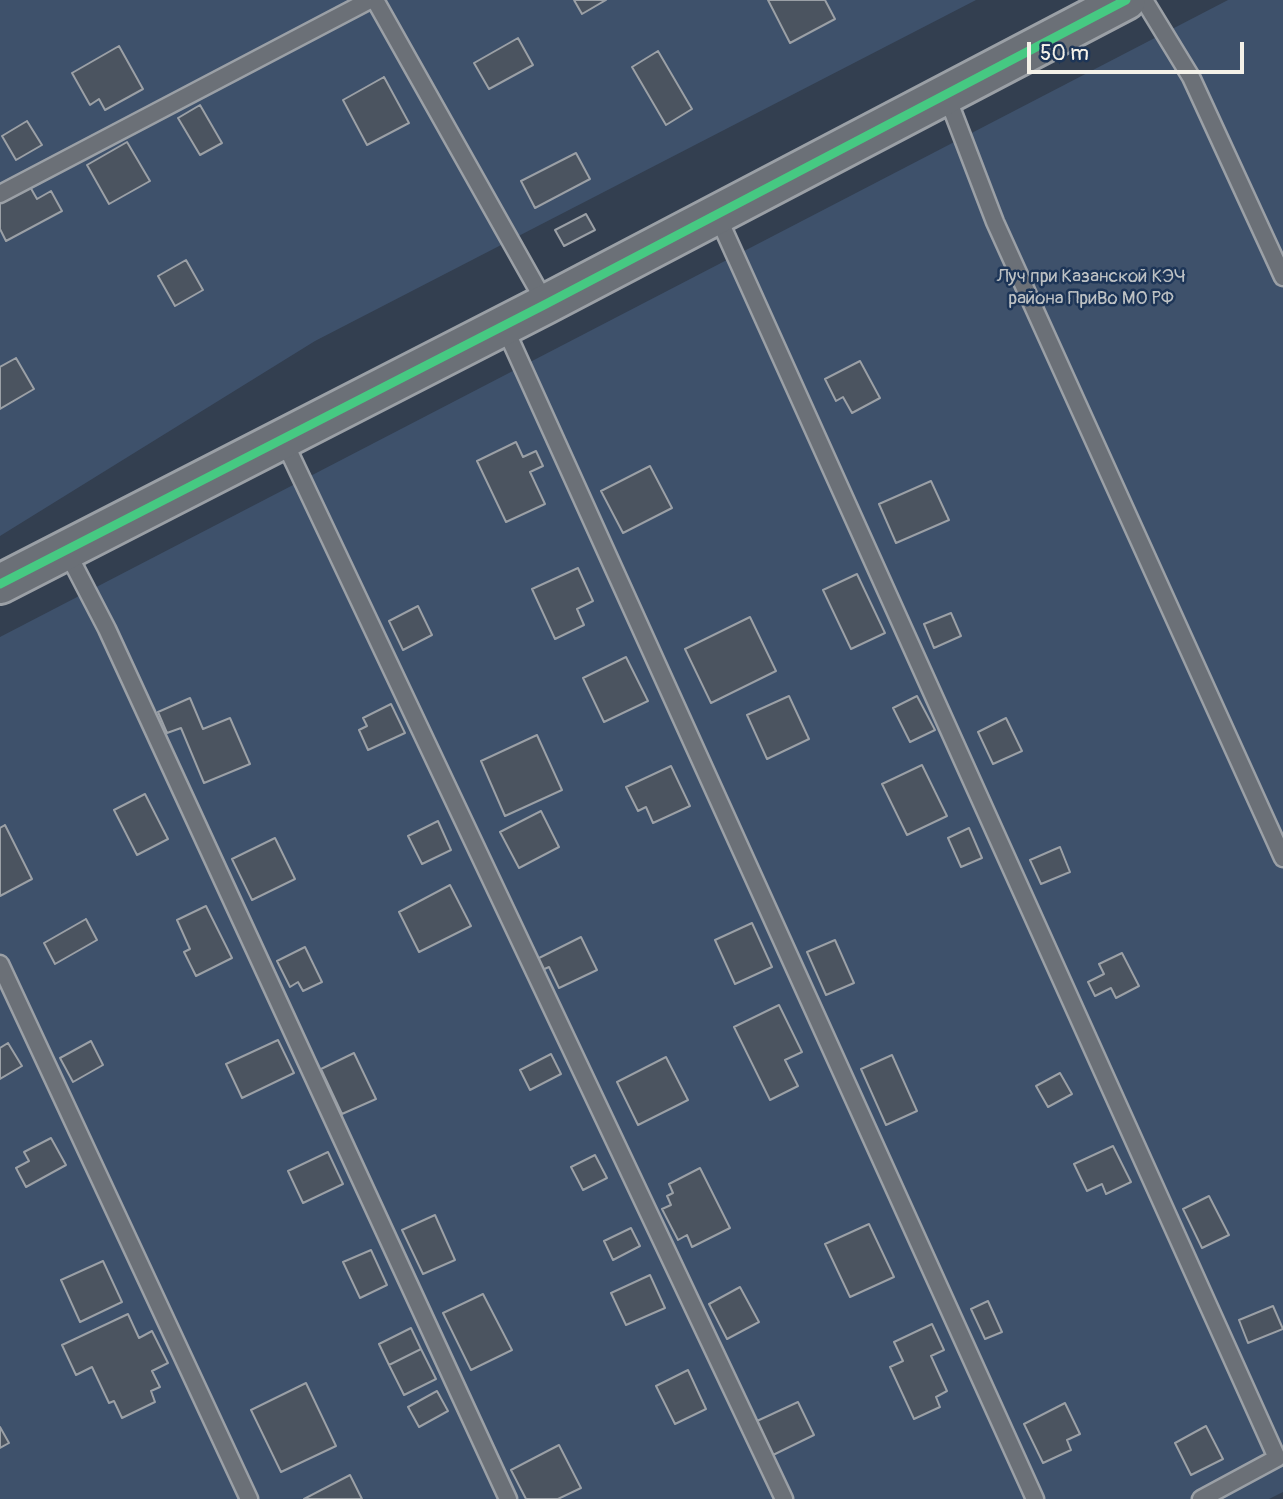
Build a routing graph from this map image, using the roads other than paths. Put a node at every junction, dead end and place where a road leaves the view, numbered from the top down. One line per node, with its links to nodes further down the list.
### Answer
1 (373, 0): 5 (lane); 8 (lane)
2 (1126, 0): 4 (street)
3 (1144, 0): 7 (lane)
4 (946, 94): 6 (street); 13 (lane)
5 (0, 194)
6 (717, 214): 8 (street); 19 (lane)
7 (1283, 276)
8 (546, 304): 9 (street)
9 (504, 326): 10 (street); 18 (lane)
10 (283, 439): 11 (street); 17 (lane)
11 (66, 550): 12 (street); 16 (lane)
12 (0, 584)
13 (1283, 858)
14 (0, 964): 15 (lane)
15 (249, 1499)
16 (508, 1499)
17 (784, 1499)
18 (1035, 1499)
19 (1201, 1499)

